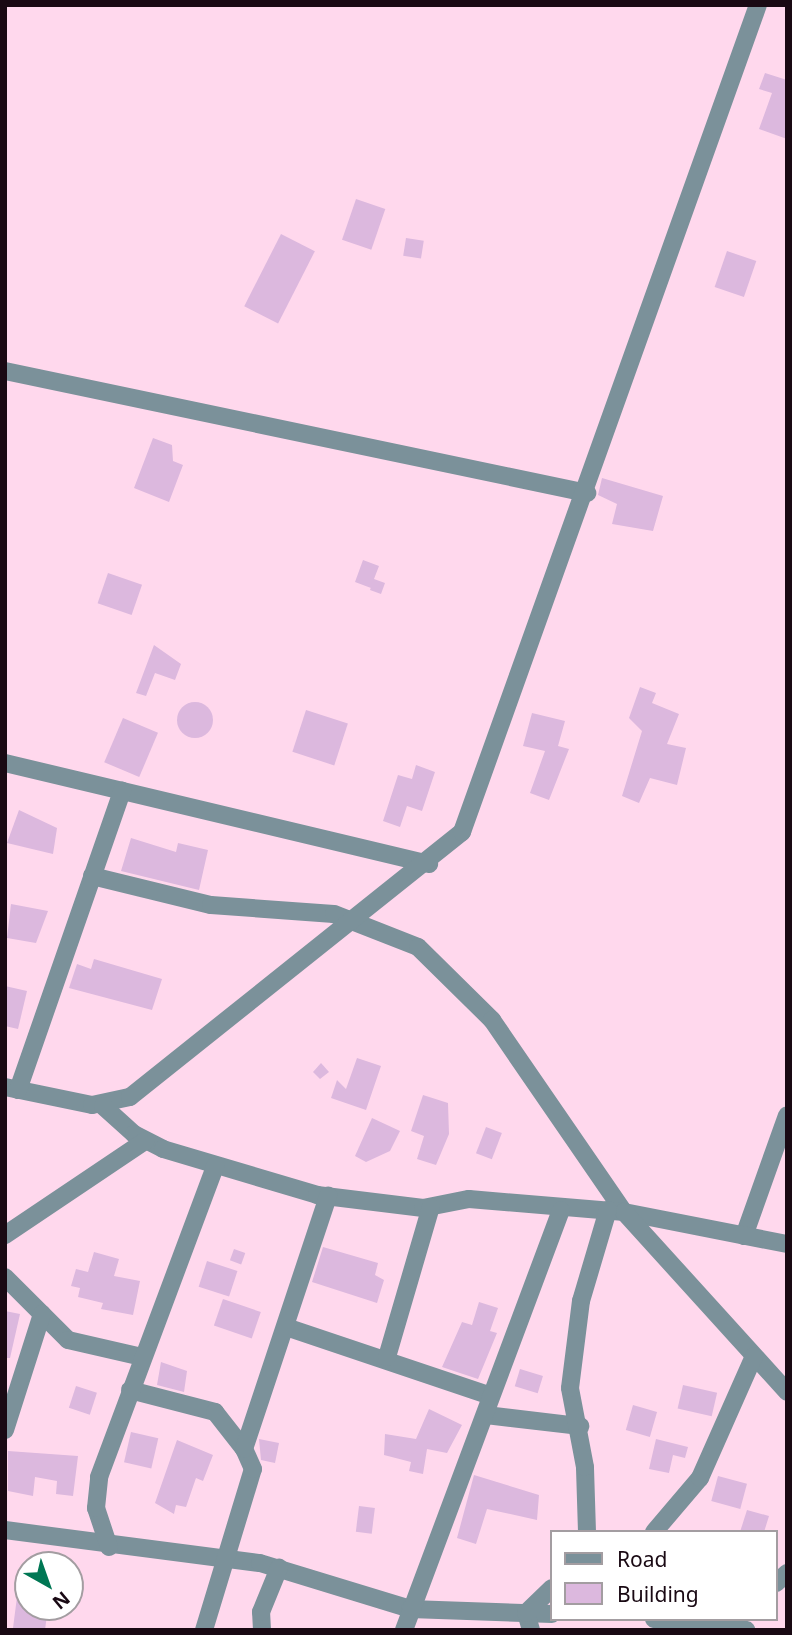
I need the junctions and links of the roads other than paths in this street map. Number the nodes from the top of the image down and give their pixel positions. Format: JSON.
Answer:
{"nodes":[{"id":1,"x":758,"y":5,"type":"edge"},
{"id":2,"x":5,"y":371,"type":"edge"},
{"id":3,"x":587,"y":493,"type":"junction"},
{"id":4,"x":5,"y":763,"type":"edge"},
{"id":5,"x":122,"y":790,"type":"junction"},
{"id":6,"x":429,"y":864,"type":"junction"},
{"id":7,"x":92,"y":876,"type":"junction"},
{"id":8,"x":357,"y":919,"type":"junction"},
{"id":9,"x":12,"y":1088,"type":"edge"},
{"id":10,"x":103,"y":1105,"type":"junction"},
{"id":11,"x":787,"y":1115,"type":"edge"},
{"id":12,"x":145,"y":1141,"type":"junction"},
{"id":13,"x":215,"y":1166,"type":"junction"},
{"id":14,"x":328,"y":1196,"type":"junction"},
{"id":15,"x":431,"y":1207,"type":"junction"},
{"id":16,"x":561,"y":1210,"type":"junction"},
{"id":17,"x":616,"y":1211,"type":"junction"},
{"id":18,"x":5,"y":1235,"type":"edge"},
{"id":19,"x":744,"y":1236,"type":"junction"},
{"id":20,"x":787,"y":1244,"type":"edge"},
{"id":21,"x":5,"y":1277,"type":"edge"},
{"id":22,"x":42,"y":1314,"type":"junction"},
{"id":23,"x":286,"y":1327,"type":"junction"},
{"id":24,"x":754,"y":1356,"type":"junction"},
{"id":25,"x":142,"y":1357,"type":"junction"},
{"id":26,"x":387,"y":1357,"type":"junction"},
{"id":27,"x":130,"y":1391,"type":"junction"},
{"id":28,"x":787,"y":1392,"type":"edge"},
{"id":29,"x":491,"y":1396,"type":"junction"},
{"id":30,"x":486,"y":1415,"type":"junction"},
{"id":31,"x":580,"y":1426,"type":"junction"},
{"id":32,"x":5,"y":1430,"type":"edge"},
{"id":33,"x":244,"y":1449,"type":"junction"},
{"id":34,"x":5,"y":1530,"type":"edge"},
{"id":35,"x":587,"y":1530,"type":"edge"},
{"id":36,"x":656,"y":1530,"type":"edge"},
{"id":37,"x":109,"y":1547,"type":"junction"},
{"id":38,"x":226,"y":1557,"type":"junction"},
{"id":39,"x":279,"y":1568,"type":"junction"},
{"id":40,"x":550,"y":1591,"type":"edge"},
{"id":41,"x":411,"y":1609,"type":"junction"},
{"id":42,"x":550,"y":1615,"type":"edge"},
{"id":43,"x":528,"y":1621,"type":"edge"},
{"id":44,"x":689,"y":1621,"type":"edge"},
{"id":45,"x":204,"y":1630,"type":"edge"},
{"id":46,"x":262,"y":1630,"type":"edge"},
{"id":47,"x":404,"y":1630,"type":"edge"},
{"id":48,"x":746,"y":1630,"type":"edge"}],
"edges":[{"from":1,"to":3,"type":"street"},
{"from":2,"to":3,"type":"street"},
{"from":3,"to":6,"type":"street"},
{"from":4,"to":5,"type":"street"},
{"from":5,"to":6,"type":"street"},
{"from":5,"to":7,"type":"street"},
{"from":6,"to":8,"type":"street"},
{"from":7,"to":8,"type":"street"},
{"from":7,"to":9,"type":"street"},
{"from":8,"to":10,"type":"street"},
{"from":8,"to":17,"type":"street"},
{"from":9,"to":10,"type":"street"},
{"from":10,"to":12,"type":"street"},
{"from":11,"to":19,"type":"street"},
{"from":12,"to":13,"type":"street"},
{"from":12,"to":18,"type":"street"},
{"from":13,"to":14,"type":"street"},
{"from":13,"to":25,"type":"street"},
{"from":14,"to":15,"type":"street"},
{"from":14,"to":23,"type":"street"},
{"from":15,"to":16,"type":"street"},
{"from":15,"to":26,"type":"street"},
{"from":16,"to":17,"type":"street"},
{"from":16,"to":29,"type":"street"},
{"from":17,"to":19,"type":"street"},
{"from":17,"to":24,"type":"street"},
{"from":17,"to":31,"type":"street"},
{"from":19,"to":20,"type":"street"},
{"from":21,"to":22,"type":"street"},
{"from":22,"to":25,"type":"street"},
{"from":22,"to":32,"type":"street"},
{"from":23,"to":26,"type":"street"},
{"from":23,"to":33,"type":"street"},
{"from":24,"to":28,"type":"street"},
{"from":24,"to":36,"type":"street"},
{"from":25,"to":27,"type":"street"},
{"from":26,"to":29,"type":"street"},
{"from":27,"to":33,"type":"street"},
{"from":27,"to":37,"type":"street"},
{"from":29,"to":30,"type":"street"},
{"from":30,"to":31,"type":"street"},
{"from":30,"to":41,"type":"street"},
{"from":31,"to":35,"type":"street"},
{"from":33,"to":38,"type":"street"},
{"from":34,"to":37,"type":"street"},
{"from":37,"to":38,"type":"street"},
{"from":38,"to":39,"type":"street"},
{"from":38,"to":45,"type":"street"},
{"from":39,"to":41,"type":"street"},
{"from":39,"to":46,"type":"street"},
{"from":40,"to":43,"type":"street"},
{"from":41,"to":43,"type":"street"},
{"from":41,"to":47,"type":"street"},
{"from":42,"to":43,"type":"street"},
{"from":44,"to":48,"type":"street"}]}
